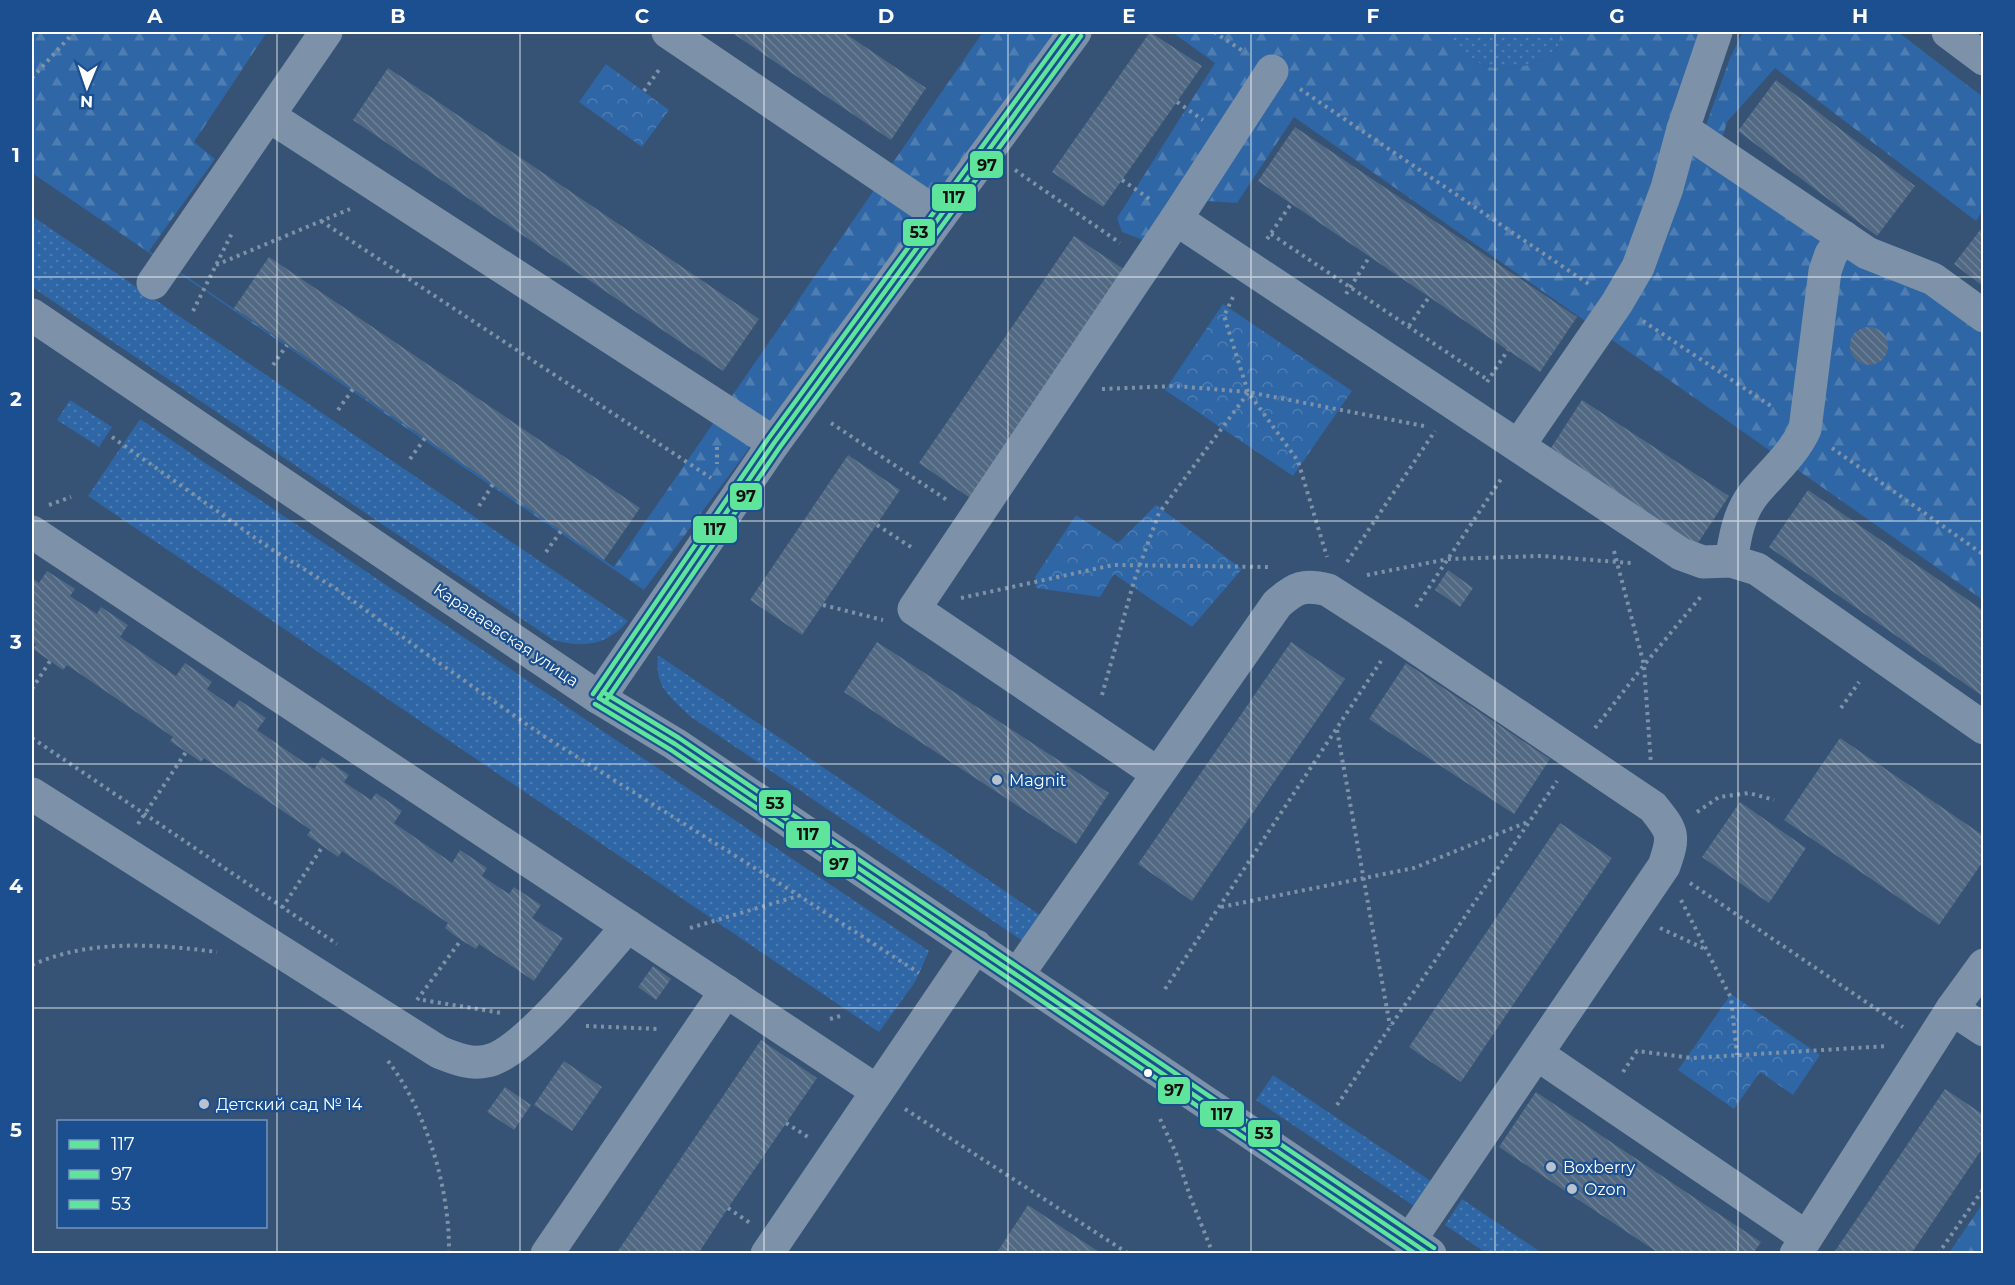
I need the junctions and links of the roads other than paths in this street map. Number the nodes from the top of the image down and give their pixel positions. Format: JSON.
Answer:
{"nodes":[{"id":1,"x":326,"y":32,"type":"edge"},
{"id":2,"x":668,"y":32,"type":"edge"},
{"id":3,"x":1716,"y":32,"type":"edge"},
{"id":4,"x":1948,"y":32,"type":"edge"},
{"id":5,"x":1065,"y":35,"type":"edge"},
{"id":6,"x":1983,"y":59,"type":"edge"},
{"id":7,"x":1272,"y":71,"type":"dead end"},
{"id":8,"x":269,"y":116,"type":"junction"},
{"id":9,"x":1683,"y":129,"type":"junction"},
{"id":10,"x":940,"y":216,"type":"junction"},
{"id":11,"x":1176,"y":219,"type":"junction"},
{"id":12,"x":1844,"y":237,"type":"junction"},
{"id":13,"x":153,"y":283,"type":"dead end"},
{"id":14,"x":32,"y":315,"type":"edge"},
{"id":15,"x":1983,"y":316,"type":"edge"},
{"id":16,"x":774,"y":443,"type":"junction"},
{"id":17,"x":1519,"y":445,"type":"junction"},
{"id":18,"x":32,"y":532,"type":"edge"},
{"id":19,"x":1731,"y":561,"type":"junction"},
{"id":20,"x":599,"y":698,"type":"junction"},
{"id":21,"x":1983,"y":728,"type":"edge"},
{"id":22,"x":1157,"y":773,"type":"junction"},
{"id":23,"x":32,"y":794,"type":"edge"},
{"id":24,"x":638,"y":933,"type":"junction"},
{"id":25,"x":976,"y":946,"type":"junction"},
{"id":26,"x":1983,"y":965,"type":"edge"},
{"id":27,"x":1018,"y":974,"type":"junction"},
{"id":28,"x":726,"y":991,"type":"junction"},
{"id":29,"x":1952,"y":1009,"type":"junction"},
{"id":30,"x":1983,"y":1030,"type":"edge"},
{"id":31,"x":1537,"y":1054,"type":"junction"},
{"id":32,"x":877,"y":1091,"type":"junction"},
{"id":33,"x":1801,"y":1245,"type":"edge"},
{"id":34,"x":1420,"y":1247,"type":"edge"},
{"id":35,"x":547,"y":1254,"type":"edge"},
{"id":36,"x":767,"y":1254,"type":"edge"}],
"edges":[{"from":1,"to":8,"type":"street"},
{"from":2,"to":10,"type":"street"},
{"from":3,"to":9,"type":"street"},
{"from":4,"to":6,"type":"street"},
{"from":5,"to":10,"type":"street"},
{"from":7,"to":11,"type":"street"},
{"from":8,"to":13,"type":"street"},
{"from":8,"to":16,"type":"street"},
{"from":9,"to":12,"type":"street"},
{"from":9,"to":17,"type":"street"},
{"from":10,"to":16,"type":"street"},
{"from":11,"to":17,"type":"street"},
{"from":11,"to":22,"type":"street"},
{"from":12,"to":15,"type":"street"},
{"from":12,"to":19,"type":"street"},
{"from":14,"to":20,"type":"street","name":"Караваевская улица"},
{"from":16,"to":20,"type":"street"},
{"from":17,"to":19,"type":"street"},
{"from":18,"to":24,"type":"street"},
{"from":19,"to":21,"type":"street"},
{"from":20,"to":25,"type":"street","name":"Караваевская улица"},
{"from":22,"to":27,"type":"street"},
{"from":22,"to":31,"type":"street"},
{"from":23,"to":24,"type":"street"},
{"from":24,"to":28,"type":"street"},
{"from":25,"to":27,"type":"street","name":"Караваевская улица"},
{"from":25,"to":32,"type":"street"},
{"from":26,"to":29,"type":"street"},
{"from":27,"to":34,"type":"street","name":"Караваевская улица"},
{"from":28,"to":32,"type":"street"},
{"from":28,"to":35,"type":"street"},
{"from":29,"to":30,"type":"street"},
{"from":29,"to":33,"type":"street"},
{"from":31,"to":33,"type":"street"},
{"from":31,"to":34,"type":"street"},
{"from":32,"to":36,"type":"street"}]}
